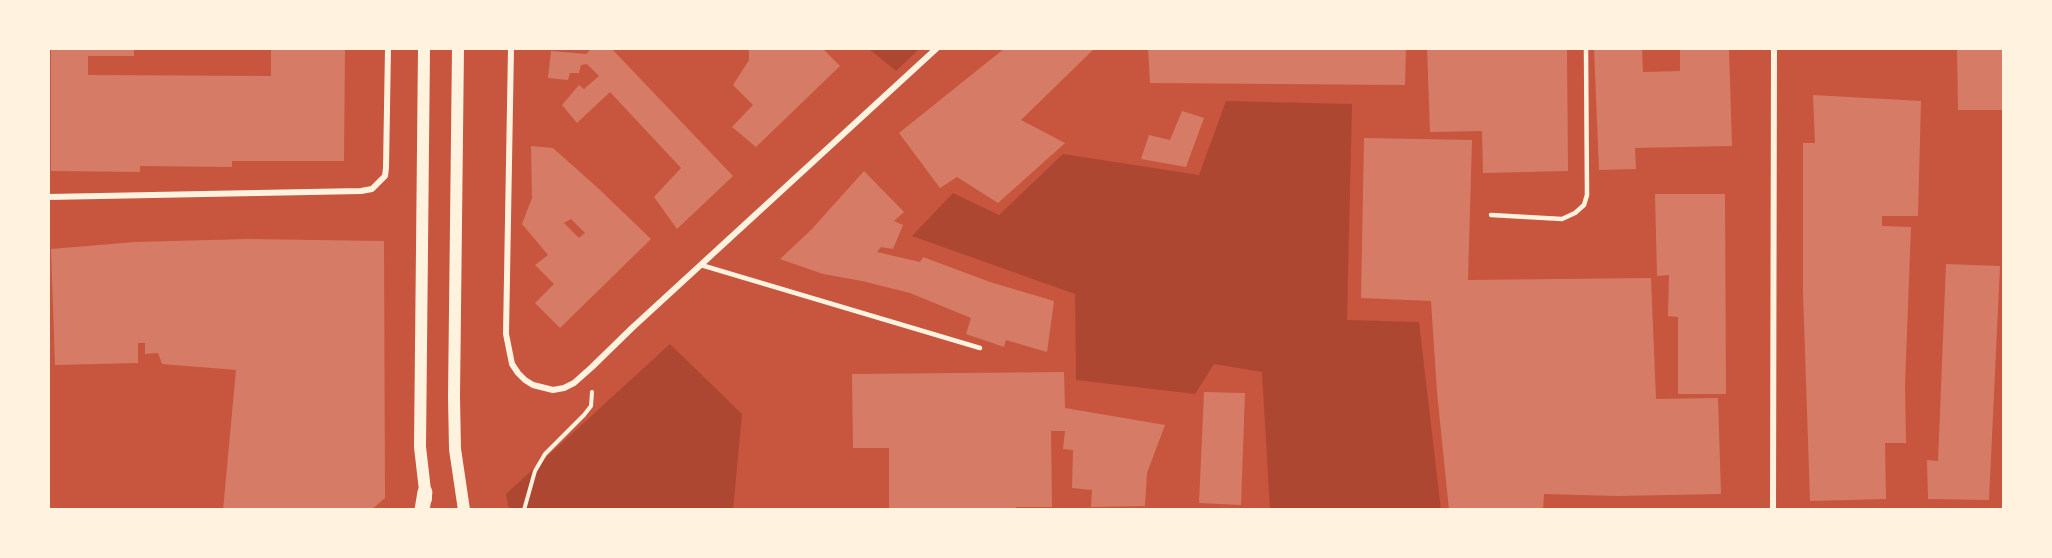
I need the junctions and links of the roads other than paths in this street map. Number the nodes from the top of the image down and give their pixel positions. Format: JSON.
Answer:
{"nodes":[{"id":1,"x":388,"y":48,"type":"edge"},
{"id":2,"x":424,"y":48,"type":"edge"},
{"id":3,"x":458,"y":48,"type":"edge"},
{"id":4,"x":511,"y":48,"type":"edge"},
{"id":5,"x":937,"y":48,"type":"edge"},
{"id":6,"x":1586,"y":48,"type":"edge"},
{"id":7,"x":1774,"y":48,"type":"edge"},
{"id":8,"x":48,"y":197,"type":"edge"},
{"id":9,"x":1491,"y":215,"type":"dead end"},
{"id":10,"x":701,"y":265,"type":"junction"},
{"id":11,"x":980,"y":348,"type":"dead end"},
{"id":12,"x":425,"y":492,"type":"junction"},
{"id":13,"x":422,"y":510,"type":"edge"},
{"id":14,"x":428,"y":510,"type":"edge"},
{"id":15,"x":464,"y":510,"type":"edge"},
{"id":16,"x":1773,"y":510,"type":"edge"}],
"edges":[{"from":1,"to":8,"type":"street"},
{"from":2,"to":12,"type":"main road"},
{"from":3,"to":15,"type":"main road"},
{"from":4,"to":10,"type":"street"},
{"from":5,"to":10,"type":"street"},
{"from":6,"to":9,"type":"lane"},
{"from":7,"to":16,"type":"street"},
{"from":10,"to":11,"type":"lane"},
{"from":12,"to":13,"type":"main road"},
{"from":12,"to":14,"type":"main road"}]}
